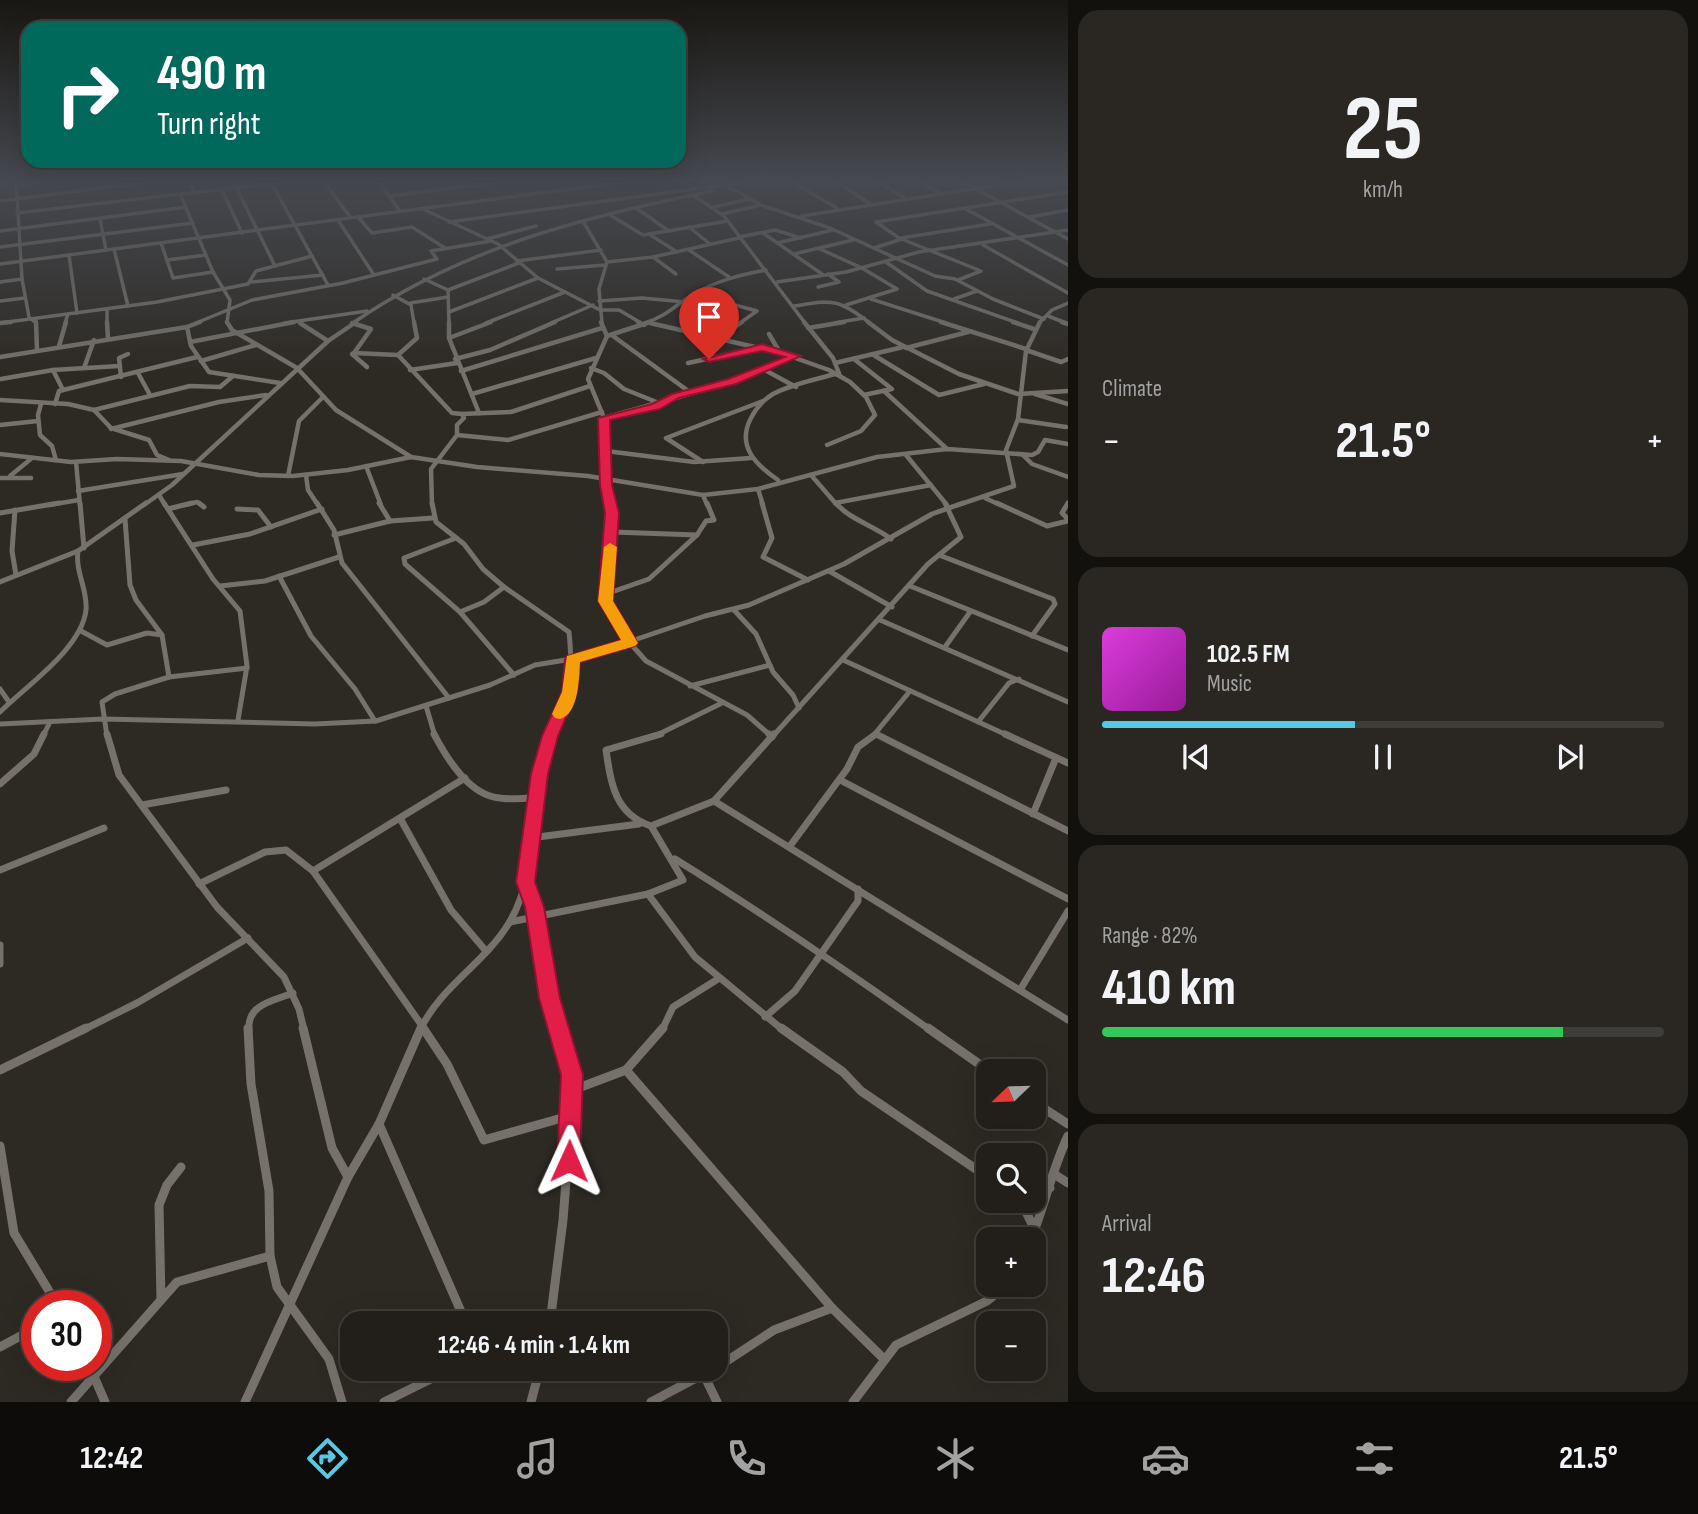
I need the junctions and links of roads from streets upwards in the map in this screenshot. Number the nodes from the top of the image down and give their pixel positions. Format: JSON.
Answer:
{"nodes":[{"id":1,"x":20,"y":244,"type":"edge"},
{"id":2,"x":105,"y":244,"type":"edge"},
{"id":3,"x":150,"y":244,"type":"edge"},
{"id":4,"x":162,"y":244,"type":"edge"},
{"id":5,"x":202,"y":244,"type":"edge"},
{"id":6,"x":265,"y":244,"type":"edge"},
{"id":7,"x":306,"y":244,"type":"edge"},
{"id":8,"x":354,"y":244,"type":"edge"},
{"id":9,"x":439,"y":244,"type":"edge"},
{"id":10,"x":465,"y":244,"type":"edge"},
{"id":11,"x":499,"y":244,"type":"edge"},
{"id":12,"x":508,"y":244,"type":"edge"},
{"id":13,"x":597,"y":244,"type":"edge"},
{"id":14,"x":665,"y":244,"type":"edge"},
{"id":15,"x":709,"y":244,"type":"edge"},
{"id":16,"x":744,"y":244,"type":"edge"},
{"id":17,"x":779,"y":244,"type":"edge"},
{"id":18,"x":837,"y":244,"type":"edge"},
{"id":19,"x":865,"y":244,"type":"edge"},
{"id":20,"x":884,"y":244,"type":"edge"},
{"id":21,"x":915,"y":244,"type":"edge"},
{"id":22,"x":986,"y":244,"type":"edge"},
{"id":23,"x":1031,"y":244,"type":"edge"},
{"id":24,"x":983,"y":245,"type":"junction"},
{"id":25,"x":502,"y":246,"type":"junction"},
{"id":26,"x":445,"y":248,"type":"junction"},
{"id":27,"x":874,"y":248,"type":"junction"},
{"id":28,"x":114,"y":249,"type":"junction"},
{"id":29,"x":820,"y":249,"type":"junction"},
{"id":30,"x":106,"y":250,"type":"junction"},
{"id":31,"x":601,"y":250,"type":"junction"},
{"id":32,"x":689,"y":250,"type":"junction"},
{"id":33,"x":930,"y":251,"type":"junction"},
{"id":34,"x":677,"y":252,"type":"junction"},
{"id":35,"x":794,"y":254,"type":"junction"},
{"id":36,"x":69,"y":255,"type":"junction"},
{"id":37,"x":206,"y":255,"type":"junction"},
{"id":38,"x":312,"y":256,"type":"junction"},
{"id":39,"x":653,"y":257,"type":"junction"},
{"id":40,"x":899,"y":258,"type":"junction"},
{"id":41,"x":167,"y":260,"type":"junction"},
{"id":42,"x":21,"y":261,"type":"junction"},
{"id":43,"x":518,"y":262,"type":"junction"},
{"id":44,"x":886,"y":262,"type":"junction"},
{"id":45,"x":0,"y":264,"type":"edge"},
{"id":46,"x":606,"y":264,"type":"junction"},
{"id":47,"x":1068,"y":265,"type":"edge"},
{"id":48,"x":275,"y":266,"type":"junction"},
{"id":49,"x":862,"y":268,"type":"junction"},
{"id":50,"x":557,"y":269,"type":"dead end"},
{"id":51,"x":766,"y":270,"type":"junction"},
{"id":52,"x":213,"y":272,"type":"junction"},
{"id":53,"x":676,"y":274,"type":"dead end"},
{"id":54,"x":824,"y":274,"type":"junction"},
{"id":55,"x":323,"y":275,"type":"junction"},
{"id":56,"x":374,"y":275,"type":"junction"},
{"id":57,"x":729,"y":277,"type":"junction"},
{"id":58,"x":538,"y":278,"type":"junction"},
{"id":59,"x":22,"y":279,"type":"junction"},
{"id":60,"x":424,"y":279,"type":"junction"},
{"id":61,"x":957,"y":280,"type":"junction"},
{"id":62,"x":254,"y":281,"type":"junction"},
{"id":63,"x":0,"y":282,"type":"edge"},
{"id":64,"x":777,"y":282,"type":"junction"},
{"id":65,"x":328,"y":285,"type":"junction"},
{"id":66,"x":818,"y":287,"type":"dead end"},
{"id":67,"x":221,"y":288,"type":"junction"},
{"id":68,"x":448,"y":290,"type":"junction"},
{"id":69,"x":977,"y":291,"type":"junction"},
{"id":70,"x":565,"y":292,"type":"junction"},
{"id":71,"x":1068,"y":293,"type":"edge"},
{"id":72,"x":695,"y":294,"type":"junction"},
{"id":73,"x":393,"y":295,"type":"junction"},
{"id":74,"x":448,"y":297,"type":"junction"},
{"id":75,"x":25,"y":298,"type":"junction"},
{"id":76,"x":871,"y":299,"type":"junction"},
{"id":77,"x":952,"y":299,"type":"junction"},
{"id":78,"x":0,"y":301,"type":"edge"},
{"id":79,"x":599,"y":302,"type":"junction"},
{"id":80,"x":685,"y":302,"type":"junction"},
{"id":81,"x":410,"y":303,"type":"junction"},
{"id":82,"x":1068,"y":303,"type":"edge"},
{"id":83,"x":846,"y":305,"type":"junction"},
{"id":84,"x":128,"y":306,"type":"junction"},
{"id":85,"x":591,"y":306,"type":"junction"},
{"id":86,"x":794,"y":306,"type":"junction"},
{"id":87,"x":229,"y":308,"type":"junction"},
{"id":88,"x":107,"y":309,"type":"junction"},
{"id":89,"x":600,"y":310,"type":"junction"},
{"id":90,"x":369,"y":311,"type":"junction"},
{"id":91,"x":449,"y":312,"type":"junction"},
{"id":92,"x":77,"y":313,"type":"junction"},
{"id":93,"x":68,"y":314,"type":"junction"},
{"id":94,"x":1046,"y":317,"type":"junction"},
{"id":95,"x":864,"y":318,"type":"junction"},
{"id":96,"x":34,"y":319,"type":"junction"},
{"id":97,"x":0,"y":323,"type":"edge"},
{"id":98,"x":300,"y":323,"type":"junction"},
{"id":99,"x":352,"y":323,"type":"junction"},
{"id":100,"x":647,"y":324,"type":"junction"},
{"id":101,"x":1068,"y":324,"type":"edge"},
{"id":102,"x":187,"y":327,"type":"junction"},
{"id":103,"x":602,"y":328,"type":"junction"},
{"id":104,"x":808,"y":328,"type":"junction"},
{"id":105,"x":1034,"y":328,"type":"junction"},
{"id":106,"x":970,"y":331,"type":"junction"},
{"id":107,"x":236,"y":333,"type":"junction"},
{"id":108,"x":769,"y":334,"type":"dead end"},
{"id":109,"x":610,"y":336,"type":"junction"},
{"id":110,"x":108,"y":338,"type":"junction"},
{"id":111,"x":449,"y":338,"type":"junction"},
{"id":112,"x":718,"y":339,"type":"junction"},
{"id":113,"x":94,"y":340,"type":"junction"},
{"id":114,"x":328,"y":341,"type":"junction"},
{"id":115,"x":190,"y":342,"type":"junction"},
{"id":116,"x":256,"y":345,"type":"junction"},
{"id":117,"x":59,"y":346,"type":"junction"},
{"id":118,"x":762,"y":347,"type":"junction"},
{"id":119,"x":904,"y":348,"type":"junction"},
{"id":120,"x":37,"y":350,"type":"junction"},
{"id":121,"x":1026,"y":350,"type":"junction"},
{"id":122,"x":779,"y":351,"type":"junction"},
{"id":123,"x":354,"y":353,"type":"junction"},
{"id":124,"x":128,"y":354,"type":"dead end"},
{"id":125,"x":872,"y":354,"type":"junction"},
{"id":126,"x":398,"y":355,"type":"junction"},
{"id":127,"x":795,"y":356,"type":"junction"},
{"id":128,"x":0,"y":358,"type":"edge"},
{"id":129,"x":596,"y":358,"type":"junction"},
{"id":130,"x":199,"y":359,"type":"junction"},
{"id":131,"x":854,"y":359,"type":"junction"},
{"id":132,"x":1068,"y":359,"type":"edge"},
{"id":133,"x":456,"y":361,"type":"junction"},
{"id":134,"x":688,"y":363,"type":"dead end"},
{"id":135,"x":835,"y":363,"type":"junction"},
{"id":136,"x":119,"y":366,"type":"junction"},
{"id":137,"x":367,"y":367,"type":"dead end"},
{"id":138,"x":84,"y":368,"type":"junction"},
{"id":139,"x":297,"y":368,"type":"junction"},
{"id":140,"x":591,"y":368,"type":"junction"},
{"id":141,"x":763,"y":369,"type":"junction"},
{"id":142,"x":53,"y":370,"type":"junction"},
{"id":143,"x":410,"y":370,"type":"junction"},
{"id":144,"x":461,"y":371,"type":"junction"},
{"id":145,"x":138,"y":373,"type":"junction"},
{"id":146,"x":837,"y":375,"type":"junction"},
{"id":147,"x":233,"y":376,"type":"junction"},
{"id":148,"x":121,"y":377,"type":"junction"},
{"id":149,"x":1,"y":379,"type":"edge"},
{"id":150,"x":280,"y":383,"type":"junction"},
{"id":151,"x":986,"y":383,"type":"junction"},
{"id":152,"x":590,"y":386,"type":"junction"},
{"id":153,"x":796,"y":387,"type":"junction"},
{"id":154,"x":63,"y":390,"type":"junction"},
{"id":155,"x":884,"y":391,"type":"junction"},
{"id":156,"x":1068,"y":391,"type":"edge"},
{"id":157,"x":691,"y":393,"type":"junction"},
{"id":158,"x":472,"y":394,"type":"junction"},
{"id":159,"x":1018,"y":394,"type":"junction"},
{"id":160,"x":1033,"y":394,"type":"junction"},
{"id":161,"x":150,"y":395,"type":"junction"},
{"id":162,"x":267,"y":395,"type":"junction"},
{"id":163,"x":864,"y":395,"type":"junction"},
{"id":164,"x":323,"y":397,"type":"junction"},
{"id":165,"x":0,"y":400,"type":"edge"},
{"id":166,"x":763,"y":401,"type":"junction"},
{"id":167,"x":659,"y":403,"type":"junction"},
{"id":168,"x":41,"y":404,"type":"junction"},
{"id":169,"x":55,"y":404,"type":"junction"},
{"id":170,"x":1068,"y":404,"type":"edge"},
{"id":171,"x":745,"y":408,"type":"junction"},
{"id":172,"x":94,"y":410,"type":"junction"},
{"id":173,"x":755,"y":411,"type":"junction"},
{"id":174,"x":479,"y":413,"type":"junction"},
{"id":175,"x":462,"y":414,"type":"junction"},
{"id":176,"x":603,"y":415,"type":"junction"},
{"id":177,"x":1018,"y":420,"type":"junction"},
{"id":178,"x":38,"y":421,"type":"junction"},
{"id":179,"x":0,"y":425,"type":"edge"},
{"id":180,"x":1066,"y":427,"type":"edge"},
{"id":181,"x":111,"y":429,"type":"junction"},
{"id":182,"x":457,"y":435,"type":"junction"},
{"id":183,"x":1068,"y":444,"type":"edge"},
{"id":184,"x":827,"y":446,"type":"dead end"},
{"id":185,"x":947,"y":449,"type":"junction"},
{"id":186,"x":606,"y":451,"type":"junction"},
{"id":187,"x":1005,"y":452,"type":"junction"},
{"id":188,"x":0,"y":454,"type":"edge"},
{"id":189,"x":157,"y":455,"type":"junction"},
{"id":190,"x":906,"y":455,"type":"junction"},
{"id":191,"x":1023,"y":455,"type":"junction"},
{"id":192,"x":33,"y":457,"type":"junction"},
{"id":193,"x":204,"y":457,"type":"junction"},
{"id":194,"x":411,"y":457,"type":"junction"},
{"id":195,"x":751,"y":458,"type":"junction"},
{"id":196,"x":424,"y":459,"type":"junction"},
{"id":197,"x":56,"y":460,"type":"junction"},
{"id":198,"x":150,"y":460,"type":"junction"},
{"id":199,"x":170,"y":461,"type":"junction"},
{"id":200,"x":181,"y":461,"type":"junction"},
{"id":201,"x":436,"y":461,"type":"junction"},
{"id":202,"x":76,"y":462,"type":"junction"},
{"id":203,"x":703,"y":462,"type":"junction"},
{"id":204,"x":197,"y":463,"type":"junction"},
{"id":205,"x":366,"y":466,"type":"junction"},
{"id":206,"x":431,"y":469,"type":"junction"},
{"id":207,"x":186,"y":473,"type":"junction"},
{"id":208,"x":306,"y":475,"type":"junction"},
{"id":209,"x":811,"y":475,"type":"junction"},
{"id":210,"x":10,"y":476,"type":"junction"},
{"id":211,"x":288,"y":476,"type":"junction"},
{"id":212,"x":1068,"y":477,"type":"edge"},
{"id":213,"x":0,"y":478,"type":"edge"},
{"id":214,"x":31,"y":478,"type":"dead end"},
{"id":215,"x":606,"y":478,"type":"junction"},
{"id":216,"x":776,"y":482,"type":"junction"},
{"id":217,"x":931,"y":485,"type":"junction"},
{"id":218,"x":758,"y":489,"type":"junction"},
{"id":219,"x":78,"y":491,"type":"junction"},
{"id":220,"x":159,"y":495,"type":"junction"},
{"id":221,"x":704,"y":495,"type":"junction"},
{"id":222,"x":985,"y":498,"type":"junction"},
{"id":223,"x":79,"y":499,"type":"junction"},
{"id":224,"x":835,"y":503,"type":"junction"},
{"id":225,"x":1068,"y":503,"type":"edge"},
{"id":226,"x":204,"y":507,"type":"dead end"},
{"id":227,"x":947,"y":508,"type":"junction"},
{"id":228,"x":168,"y":509,"type":"junction"},
{"id":229,"x":237,"y":509,"type":"dead end"},
{"id":230,"x":322,"y":509,"type":"junction"},
{"id":231,"x":15,"y":510,"type":"junction"},
{"id":232,"x":0,"y":513,"type":"edge"},
{"id":233,"x":433,"y":518,"type":"junction"},
{"id":234,"x":125,"y":519,"type":"junction"},
{"id":235,"x":1068,"y":520,"type":"edge"},
{"id":236,"x":390,"y":521,"type":"junction"},
{"id":237,"x":271,"y":527,"type":"junction"},
{"id":238,"x":612,"y":532,"type":"junction"},
{"id":239,"x":697,"y":535,"type":"junction"},
{"id":240,"x":334,"y":536,"type":"junction"},
{"id":241,"x":456,"y":538,"type":"junction"},
{"id":242,"x":891,"y":539,"type":"junction"},
{"id":243,"x":194,"y":547,"type":"junction"},
{"id":244,"x":81,"y":549,"type":"junction"},
{"id":245,"x":939,"y":555,"type":"junction"},
{"id":246,"x":339,"y":557,"type":"junction"},
{"id":247,"x":829,"y":571,"type":"junction"},
{"id":248,"x":16,"y":575,"type":"junction"},
{"id":249,"x":279,"y":576,"type":"junction"},
{"id":250,"x":808,"y":580,"type":"junction"},
{"id":251,"x":0,"y":582,"type":"edge"},
{"id":252,"x":220,"y":586,"type":"junction"},
{"id":253,"x":910,"y":586,"type":"junction"},
{"id":254,"x":232,"y":587,"type":"junction"},
{"id":255,"x":504,"y":587,"type":"junction"},
{"id":256,"x":606,"y":594,"type":"junction"},
{"id":257,"x":227,"y":595,"type":"junction"},
{"id":258,"x":892,"y":607,"type":"junction"},
{"id":259,"x":734,"y":610,"type":"junction"},
{"id":260,"x":460,"y":612,"type":"junction"},
{"id":261,"x":970,"y":612,"type":"junction"},
{"id":262,"x":880,"y":620,"type":"junction"},
{"id":263,"x":156,"y":626,"type":"junction"},
{"id":264,"x":80,"y":631,"type":"junction"},
{"id":265,"x":147,"y":633,"type":"junction"},
{"id":266,"x":163,"y":635,"type":"junction"},
{"id":267,"x":1031,"y":636,"type":"junction"},
{"id":268,"x":630,"y":643,"type":"junction"},
{"id":269,"x":945,"y":647,"type":"junction"},
{"id":270,"x":1068,"y":650,"type":"edge"},
{"id":271,"x":572,"y":659,"type":"junction"},
{"id":272,"x":843,"y":660,"type":"junction"},
{"id":273,"x":770,"y":665,"type":"junction"},
{"id":274,"x":247,"y":668,"type":"junction"},
{"id":275,"x":514,"y":674,"type":"junction"},
{"id":276,"x":1006,"y":674,"type":"junction"},
{"id":277,"x":169,"y":677,"type":"junction"},
{"id":278,"x":1019,"y":680,"type":"junction"},
{"id":279,"x":1009,"y":683,"type":"junction"},
{"id":280,"x":690,"y":686,"type":"junction"},
{"id":281,"x":0,"y":689,"type":"edge"},
{"id":282,"x":910,"y":691,"type":"junction"},
{"id":283,"x":793,"y":695,"type":"junction"},
{"id":284,"x":811,"y":696,"type":"junction"},
{"id":285,"x":449,"y":698,"type":"junction"},
{"id":286,"x":9,"y":702,"type":"junction"},
{"id":287,"x":1068,"y":702,"type":"edge"},
{"id":288,"x":722,"y":703,"type":"junction"},
{"id":289,"x":426,"y":706,"type":"junction"},
{"id":290,"x":799,"y":708,"type":"junction"},
{"id":291,"x":0,"y":711,"type":"edge"},
{"id":292,"x":414,"y":711,"type":"junction"},
{"id":293,"x":426,"y":715,"type":"junction"},
{"id":294,"x":103,"y":719,"type":"junction"},
{"id":295,"x":238,"y":720,"type":"junction"},
{"id":296,"x":375,"y":721,"type":"junction"},
{"id":297,"x":50,"y":722,"type":"junction"},
{"id":298,"x":978,"y":722,"type":"junction"},
{"id":299,"x":3,"y":724,"type":"edge"},
{"id":300,"x":876,"y":734,"type":"junction"},
{"id":301,"x":772,"y":737,"type":"junction"},
{"id":302,"x":1056,"y":761,"type":"junction"},
{"id":303,"x":1067,"y":763,"type":"edge"},
{"id":304,"x":465,"y":778,"type":"junction"},
{"id":305,"x":840,"y":779,"type":"junction"},
{"id":306,"x":0,"y":784,"type":"edge"},
{"id":307,"x":226,"y":790,"type":"dead end"},
{"id":308,"x":535,"y":798,"type":"junction"},
{"id":309,"x":714,"y":801,"type":"junction"},
{"id":310,"x":142,"y":805,"type":"junction"},
{"id":311,"x":1033,"y":814,"type":"junction"},
{"id":312,"x":401,"y":820,"type":"junction"},
{"id":313,"x":641,"y":823,"type":"junction"},
{"id":314,"x":651,"y":826,"type":"junction"},
{"id":315,"x":104,"y":828,"type":"dead end"},
{"id":316,"x":1068,"y":831,"type":"edge"},
{"id":317,"x":530,"y":838,"type":"junction"},
{"id":318,"x":790,"y":846,"type":"junction"},
{"id":319,"x":672,"y":857,"type":"junction"},
{"id":320,"x":0,"y":870,"type":"edge"},
{"id":321,"x":313,"y":871,"type":"junction"},
{"id":322,"x":526,"y":882,"type":"junction"},
{"id":323,"x":199,"y":884,"type":"junction"},
{"id":324,"x":858,"y":889,"type":"junction"},
{"id":325,"x":649,"y":894,"type":"junction"},
{"id":326,"x":872,"y":898,"type":"junction"},
{"id":327,"x":1068,"y":899,"type":"edge"},
{"id":328,"x":858,"y":901,"type":"junction"},
{"id":329,"x":1068,"y":911,"type":"edge"},
{"id":330,"x":536,"y":919,"type":"junction"},
{"id":331,"x":510,"y":922,"type":"junction"},
{"id":332,"x":248,"y":938,"type":"junction"},
{"id":333,"x":0,"y":945,"type":"edge"},
{"id":334,"x":486,"y":951,"type":"junction"},
{"id":335,"x":820,"y":952,"type":"junction"},
{"id":336,"x":0,"y":964,"type":"edge"},
{"id":337,"x":718,"y":979,"type":"junction"},
{"id":338,"x":1020,"y":990,"type":"junction"},
{"id":339,"x":293,"y":993,"type":"junction"},
{"id":340,"x":765,"y":1017,"type":"junction"},
{"id":341,"x":1068,"y":1020,"type":"edge"},
{"id":342,"x":422,"y":1025,"type":"junction"},
{"id":343,"x":976,"y":1062,"type":"edge"},
{"id":344,"x":0,"y":1070,"type":"edge"},
{"id":345,"x":626,"y":1070,"type":"junction"},
{"id":346,"x":573,"y":1090,"type":"junction"},
{"id":347,"x":1046,"y":1109,"type":"edge"},
{"id":348,"x":569,"y":1116,"type":"junction"},
{"id":349,"x":379,"y":1124,"type":"junction"},
{"id":350,"x":1068,"y":1124,"type":"edge"},
{"id":351,"x":1068,"y":1136,"type":"edge"},
{"id":352,"x":0,"y":1146,"type":"edge"},
{"id":353,"x":181,"y":1167,"type":"dead end"},
{"id":354,"x":976,"y":1169,"type":"edge"},
{"id":355,"x":1054,"y":1174,"type":"junction"},
{"id":356,"x":348,"y":1177,"type":"junction"},
{"id":357,"x":1068,"y":1183,"type":"edge"},
{"id":358,"x":1050,"y":1188,"type":"junction"},
{"id":359,"x":1046,"y":1190,"type":"edge"},
{"id":360,"x":1036,"y":1227,"type":"edge"},
{"id":361,"x":270,"y":1256,"type":"junction"},
{"id":362,"x":48,"y":1290,"type":"edge"},
{"id":363,"x":992,"y":1297,"type":"edge"},
{"id":364,"x":161,"y":1299,"type":"junction"},
{"id":365,"x":289,"y":1306,"type":"junction"},
{"id":366,"x":832,"y":1308,"type":"junction"},
{"id":367,"x":462,"y":1311,"type":"edge"},
{"id":368,"x":552,"y":1311,"type":"edge"},
{"id":369,"x":21,"y":1336,"type":"edge"},
{"id":370,"x":0,"y":1347,"type":"edge"},
{"id":371,"x":112,"y":1348,"type":"edge"},
{"id":372,"x":884,"y":1359,"type":"junction"},
{"id":373,"x":728,"y":1360,"type":"edge"},
{"id":374,"x":84,"y":1381,"type":"edge"},
{"id":375,"x":96,"y":1381,"type":"edge"},
{"id":376,"x":427,"y":1381,"type":"edge"},
{"id":377,"x":537,"y":1381,"type":"edge"},
{"id":378,"x":692,"y":1381,"type":"edge"},
{"id":379,"x":707,"y":1381,"type":"edge"},
{"id":380,"x":71,"y":1402,"type":"edge"},
{"id":381,"x":105,"y":1402,"type":"edge"},
{"id":382,"x":245,"y":1402,"type":"edge"},
{"id":383,"x":342,"y":1402,"type":"edge"},
{"id":384,"x":384,"y":1402,"type":"edge"},
{"id":385,"x":531,"y":1402,"type":"edge"},
{"id":386,"x":651,"y":1402,"type":"edge"},
{"id":387,"x":717,"y":1402,"type":"edge"},
{"id":388,"x":853,"y":1402,"type":"edge"}],
"edges":[{"from":1,"to":42,"type":"street"},
{"from":2,"to":30,"type":"street"},
{"from":3,"to":28,"type":"street"},
{"from":4,"to":41,"type":"street"},
{"from":5,"to":37,"type":"street"},
{"from":6,"to":48,"type":"street"},
{"from":7,"to":38,"type":"street"},
{"from":8,"to":56,"type":"street"},
{"from":9,"to":26,"type":"street"},
{"from":10,"to":26,"type":"street"},
{"from":11,"to":25,"type":"street"},
{"from":12,"to":25,"type":"street"},
{"from":13,"to":31,"type":"street"},
{"from":14,"to":34,"type":"street"},
{"from":15,"to":32,"type":"street"},
{"from":16,"to":51,"type":"street"},
{"from":17,"to":35,"type":"street"},
{"from":18,"to":29,"type":"street"},
{"from":19,"to":27,"type":"street"},
{"from":20,"to":27,"type":"street"},
{"from":21,"to":33,"type":"street"},
{"from":22,"to":24,"type":"street"},
{"from":23,"to":47,"type":"street"},
{"from":24,"to":33,"type":"street"},
{"from":24,"to":71,"type":"street"},
{"from":25,"to":43,"type":"street"},
{"from":25,"to":60,"type":"street"},
{"from":26,"to":56,"type":"street"},
{"from":27,"to":40,"type":"street"},
{"from":28,"to":30,"type":"street"},
{"from":28,"to":84,"type":"street"},
{"from":29,"to":35,"type":"street"},
{"from":29,"to":49,"type":"street"},
{"from":30,"to":36,"type":"street"},
{"from":31,"to":43,"type":"street"},
{"from":31,"to":46,"type":"street"},
{"from":32,"to":34,"type":"street"},
{"from":32,"to":57,"type":"street"},
{"from":33,"to":40,"type":"street"},
{"from":33,"to":61,"type":"street"},
{"from":34,"to":39,"type":"street"},
{"from":35,"to":54,"type":"street"},
{"from":36,"to":42,"type":"street"},
{"from":36,"to":92,"type":"street"},
{"from":37,"to":41,"type":"street"},
{"from":37,"to":52,"type":"street"},
{"from":38,"to":48,"type":"street"},
{"from":38,"to":55,"type":"street"},
{"from":39,"to":46,"type":"street"},
{"from":39,"to":53,"type":"street"},
{"from":40,"to":44,"type":"street"},
{"from":40,"to":61,"type":"street"},
{"from":41,"to":52,"type":"street"},
{"from":42,"to":45,"type":"street"},
{"from":42,"to":59,"type":"street"},
{"from":43,"to":58,"type":"street"},
{"from":43,"to":68,"type":"street"},
{"from":44,"to":49,"type":"street"},
{"from":44,"to":77,"type":"street"},
{"from":46,"to":50,"type":"street"},
{"from":46,"to":79,"type":"street"},
{"from":48,"to":62,"type":"street"},
{"from":49,"to":54,"type":"street"},
{"from":49,"to":76,"type":"street"},
{"from":51,"to":57,"type":"street"},
{"from":51,"to":64,"type":"street"},
{"from":52,"to":67,"type":"street"},
{"from":54,"to":64,"type":"street"},
{"from":54,"to":66,"type":"street"},
{"from":55,"to":62,"type":"street"},
{"from":55,"to":65,"type":"street"},
{"from":56,"to":65,"type":"street"},
{"from":57,"to":72,"type":"street"},
{"from":58,"to":70,"type":"street"},
{"from":58,"to":91,"type":"street"},
{"from":59,"to":63,"type":"street"},
{"from":59,"to":75,"type":"street"},
{"from":60,"to":68,"type":"street"},
{"from":60,"to":73,"type":"street"},
{"from":61,"to":69,"type":"street"},
{"from":62,"to":67,"type":"street"},
{"from":64,"to":86,"type":"street"},
{"from":65,"to":87,"type":"street"},
{"from":67,"to":84,"type":"street"},
{"from":67,"to":87,"type":"street"},
{"from":68,"to":74,"type":"street"},
{"from":69,"to":77,"type":"street"},
{"from":69,"to":94,"type":"street"},
{"from":70,"to":85,"type":"street"},
{"from":70,"to":111,"type":"street"},
{"from":72,"to":80,"type":"street"},
{"from":72,"to":112,"type":"street"},
{"from":73,"to":81,"type":"street"},
{"from":73,"to":90,"type":"street"},
{"from":74,"to":81,"type":"street"},
{"from":74,"to":91,"type":"street"},
{"from":75,"to":78,"type":"street"},
{"from":75,"to":96,"type":"street"},
{"from":76,"to":83,"type":"street"},
{"from":76,"to":106,"type":"street"},
{"from":77,"to":105,"type":"street"},
{"from":79,"to":80,"type":"street"},
{"from":79,"to":85,"type":"street"},
{"from":79,"to":89,"type":"street"},
{"from":80,"to":100,"type":"street"},
{"from":81,"to":126,"type":"street"},
{"from":82,"to":94,"type":"street"},
{"from":83,"to":86,"type":"street"},
{"from":83,"to":95,"type":"street"},
{"from":84,"to":88,"type":"street"},
{"from":85,"to":89,"type":"street"},
{"from":85,"to":133,"type":"street"},
{"from":86,"to":104,"type":"street"},
{"from":87,"to":102,"type":"street"},
{"from":87,"to":107,"type":"street"},
{"from":88,"to":92,"type":"street"},
{"from":88,"to":110,"type":"street"},
{"from":89,"to":100,"type":"street"},
{"from":89,"to":103,"type":"street"},
{"from":90,"to":98,"type":"street"},
{"from":90,"to":99,"type":"street"},
{"from":91,"to":111,"type":"street"},
{"from":92,"to":93,"type":"street"},
{"from":93,"to":96,"type":"street"},
{"from":93,"to":117,"type":"street"},
{"from":94,"to":101,"type":"street"},
{"from":94,"to":105,"type":"street"},
{"from":95,"to":104,"type":"street"},
{"from":95,"to":119,"type":"street"},
{"from":96,"to":97,"type":"street"},
{"from":96,"to":120,"type":"street"},
{"from":98,"to":107,"type":"street"},
{"from":98,"to":114,"type":"street"},
{"from":99,"to":114,"type":"street"},
{"from":99,"to":123,"type":"street"},
{"from":100,"to":109,"type":"street"},
{"from":100,"to":112,"type":"street"},
{"from":102,"to":110,"type":"street"},
{"from":102,"to":115,"type":"street"},
{"from":103,"to":109,"type":"street"},
{"from":103,"to":144,"type":"street"},
{"from":104,"to":135,"type":"street"},
{"from":105,"to":121,"type":"street"},
{"from":106,"to":119,"type":"street"},
{"from":106,"to":121,"type":"street"},
{"from":107,"to":115,"type":"street"},
{"from":107,"to":116,"type":"street"},
{"from":108,"to":122,"type":"street"},
{"from":109,"to":129,"type":"street"},
{"from":109,"to":157,"type":"street"},
{"from":110,"to":113,"type":"street"},
{"from":111,"to":133,"type":"street"},
{"from":112,"to":118,"type":"street"},
{"from":113,"to":117,"type":"street"},
{"from":113,"to":138,"type":"street"},
{"from":114,"to":139,"type":"street"},
{"from":115,"to":130,"type":"street"},
{"from":116,"to":130,"type":"street"},
{"from":116,"to":139,"type":"street"},
{"from":117,"to":120,"type":"street"},
{"from":118,"to":122,"type":"street"},
{"from":118,"to":134,"type":"street"},
{"from":119,"to":125,"type":"street"},
{"from":119,"to":151,"type":"street"},
{"from":120,"to":128,"type":"street"},
{"from":121,"to":132,"type":"street"},
{"from":121,"to":159,"type":"street"},
{"from":122,"to":127,"type":"street"},
{"from":123,"to":126,"type":"street"},
{"from":123,"to":137,"type":"street"},
{"from":124,"to":136,"type":"street"},
{"from":125,"to":131,"type":"street"},
{"from":125,"to":151,"type":"street"},
{"from":126,"to":143,"type":"street"},
{"from":127,"to":141,"type":"street"},
{"from":127,"to":146,"type":"street"},
{"from":129,"to":140,"type":"street"},
{"from":129,"to":158,"type":"street"},
{"from":130,"to":145,"type":"street"},
{"from":130,"to":147,"type":"street"},
{"from":131,"to":135,"type":"street"},
{"from":131,"to":155,"type":"street"},
{"from":133,"to":143,"type":"street"},
{"from":133,"to":144,"type":"street"},
{"from":135,"to":146,"type":"street"},
{"from":136,"to":138,"type":"street"},
{"from":136,"to":148,"type":"street"},
{"from":138,"to":142,"type":"street"},
{"from":139,"to":150,"type":"street"},
{"from":139,"to":164,"type":"street"},
{"from":140,"to":152,"type":"street"},
{"from":140,"to":167,"type":"street"},
{"from":141,"to":153,"type":"street"},
{"from":141,"to":157,"type":"street"},
{"from":142,"to":149,"type":"street"},
{"from":142,"to":154,"type":"street"},
{"from":143,"to":175,"type":"street"},
{"from":144,"to":158,"type":"street"},
{"from":145,"to":148,"type":"street"},
{"from":145,"to":161,"type":"street"},
{"from":146,"to":153,"type":"street"},
{"from":146,"to":163,"type":"street"},
{"from":147,"to":150,"type":"street"},
{"from":147,"to":161,"type":"street"},
{"from":148,"to":154,"type":"street"},
{"from":150,"to":162,"type":"street"},
{"from":151,"to":159,"type":"street"},
{"from":152,"to":174,"type":"street"},
{"from":152,"to":176,"type":"street"},
{"from":153,"to":166,"type":"street"},
{"from":154,"to":169,"type":"street"},
{"from":155,"to":163,"type":"street"},
{"from":155,"to":185,"type":"street"},
{"from":156,"to":160,"type":"street"},
{"from":157,"to":167,"type":"street"},
{"from":158,"to":174,"type":"street"},
{"from":159,"to":160,"type":"street"},
{"from":159,"to":177,"type":"street"},
{"from":160,"to":170,"type":"street"},
{"from":161,"to":172,"type":"street"},
{"from":162,"to":181,"type":"street"},
{"from":162,"to":193,"type":"street"},
{"from":163,"to":184,"type":"street"},
{"from":164,"to":194,"type":"street"},
{"from":164,"to":211,"type":"street"},
{"from":165,"to":168,"type":"street"},
{"from":166,"to":171,"type":"street"},
{"from":166,"to":173,"type":"street"},
{"from":167,"to":176,"type":"street"},
{"from":168,"to":169,"type":"street"},
{"from":168,"to":178,"type":"street"},
{"from":169,"to":172,"type":"street"},
{"from":171,"to":173,"type":"street"},
{"from":171,"to":203,"type":"street"},
{"from":172,"to":181,"type":"street"},
{"from":173,"to":195,"type":"street"},
{"from":174,"to":175,"type":"street"},
{"from":175,"to":182,"type":"street"},
{"from":176,"to":182,"type":"street"},
{"from":176,"to":186,"type":"street"},
{"from":177,"to":180,"type":"street"},
{"from":177,"to":187,"type":"street"},
{"from":178,"to":179,"type":"street"},
{"from":178,"to":197,"type":"street"},
{"from":181,"to":189,"type":"street"},
{"from":182,"to":201,"type":"street"},
{"from":183,"to":191,"type":"street"},
{"from":185,"to":187,"type":"street"},
{"from":185,"to":190,"type":"street"},
{"from":186,"to":203,"type":"street"},
{"from":186,"to":215,"type":"street"},
{"from":187,"to":191,"type":"street"},
{"from":187,"to":222,"type":"street"},
{"from":188,"to":192,"type":"street"},
{"from":189,"to":198,"type":"street"},
{"from":189,"to":199,"type":"street"},
{"from":190,"to":209,"type":"street"},
{"from":190,"to":217,"type":"street"},
{"from":191,"to":212,"type":"street"},
{"from":192,"to":197,"type":"street"},
{"from":192,"to":210,"type":"street"},
{"from":193,"to":200,"type":"street"},
{"from":193,"to":204,"type":"street"},
{"from":194,"to":196,"type":"street"},
{"from":194,"to":205,"type":"street"},
{"from":195,"to":203,"type":"street"},
{"from":195,"to":216,"type":"street"},
{"from":196,"to":201,"type":"street"},
{"from":196,"to":206,"type":"street"},
{"from":197,"to":202,"type":"street"},
{"from":198,"to":199,"type":"street"},
{"from":198,"to":202,"type":"street"},
{"from":199,"to":200,"type":"street"},
{"from":200,"to":204,"type":"street"},
{"from":201,"to":206,"type":"street"},
{"from":201,"to":215,"type":"street"},
{"from":202,"to":219,"type":"street"},
{"from":204,"to":207,"type":"street"},
{"from":204,"to":211,"type":"street"},
{"from":205,"to":208,"type":"street"},
{"from":205,"to":236,"type":"street"},
{"from":206,"to":233,"type":"street"},
{"from":207,"to":219,"type":"street"},
{"from":207,"to":220,"type":"street"},
{"from":208,"to":211,"type":"street"},
{"from":208,"to":230,"type":"street"},
{"from":209,"to":216,"type":"street"},
{"from":209,"to":224,"type":"street"},
{"from":210,"to":213,"type":"street"},
{"from":210,"to":214,"type":"street"},
{"from":215,"to":221,"type":"street"},
{"from":215,"to":238,"type":"street"},
{"from":216,"to":218,"type":"street"},
{"from":217,"to":224,"type":"street"},
{"from":217,"to":227,"type":"street"},
{"from":218,"to":221,"type":"street"},
{"from":218,"to":250,"type":"street"},
{"from":219,"to":223,"type":"street"},
{"from":220,"to":228,"type":"street"},
{"from":220,"to":234,"type":"street"},
{"from":221,"to":239,"type":"street"},
{"from":222,"to":227,"type":"street"},
{"from":222,"to":235,"type":"street"},
{"from":223,"to":231,"type":"street"},
{"from":223,"to":244,"type":"street"},
{"from":224,"to":242,"type":"street"},
{"from":225,"to":235,"type":"street"},
{"from":226,"to":228,"type":"street"},
{"from":227,"to":242,"type":"street"},
{"from":227,"to":245,"type":"street"},
{"from":228,"to":243,"type":"street"},
{"from":229,"to":237,"type":"street"},
{"from":230,"to":237,"type":"street"},
{"from":230,"to":240,"type":"street"},
{"from":231,"to":232,"type":"street"},
{"from":231,"to":248,"type":"street"},
{"from":233,"to":236,"type":"street"},
{"from":233,"to":241,"type":"street"},
{"from":234,"to":244,"type":"street"},
{"from":234,"to":263,"type":"street"},
{"from":236,"to":240,"type":"street"},
{"from":237,"to":243,"type":"street"},
{"from":238,"to":239,"type":"street"},
{"from":238,"to":256,"type":"street"},
{"from":239,"to":256,"type":"street"},
{"from":240,"to":246,"type":"street"},
{"from":241,"to":255,"type":"street"},
{"from":241,"to":260,"type":"street"},
{"from":242,"to":247,"type":"street"},
{"from":243,"to":252,"type":"street"},
{"from":244,"to":248,"type":"street"},
{"from":244,"to":264,"type":"street"},
{"from":245,"to":253,"type":"street"},
{"from":245,"to":267,"type":"street"},
{"from":246,"to":249,"type":"street"},
{"from":246,"to":285,"type":"street"},
{"from":247,"to":250,"type":"street"},
{"from":247,"to":258,"type":"street"},
{"from":248,"to":251,"type":"street"},
{"from":249,"to":254,"type":"street"},
{"from":249,"to":296,"type":"street"},
{"from":250,"to":259,"type":"street"},
{"from":252,"to":254,"type":"street"},
{"from":252,"to":257,"type":"street"},
{"from":253,"to":258,"type":"street"},
{"from":253,"to":261,"type":"street"},
{"from":254,"to":257,"type":"street"},
{"from":255,"to":260,"type":"street"},
{"from":255,"to":271,"type":"street"},
{"from":256,"to":268,"type":"street"},
{"from":257,"to":274,"type":"street"},
{"from":258,"to":262,"type":"street"},
{"from":259,"to":268,"type":"street"},
{"from":259,"to":273,"type":"street"},
{"from":260,"to":275,"type":"street"},
{"from":261,"to":267,"type":"street"},
{"from":261,"to":269,"type":"street"},
{"from":262,"to":269,"type":"street"},
{"from":262,"to":272,"type":"street"},
{"from":263,"to":265,"type":"street"},
{"from":263,"to":266,"type":"street"},
{"from":264,"to":265,"type":"street"},
{"from":264,"to":286,"type":"street"},
{"from":265,"to":266,"type":"street"},
{"from":266,"to":277,"type":"street"},
{"from":267,"to":270,"type":"street"},
{"from":268,"to":271,"type":"street"},
{"from":268,"to":280,"type":"street"},
{"from":269,"to":276,"type":"street"},
{"from":271,"to":275,"type":"street"},
{"from":271,"to":308,"type":"street"},
{"from":272,"to":282,"type":"street"},
{"from":272,"to":284,"type":"street"},
{"from":273,"to":280,"type":"street"},
{"from":273,"to":283,"type":"street"},
{"from":274,"to":277,"type":"street"},
{"from":274,"to":295,"type":"street"},
{"from":275,"to":285,"type":"street"},
{"from":276,"to":278,"type":"street"},
{"from":276,"to":279,"type":"street"},
{"from":277,"to":294,"type":"street"},
{"from":278,"to":279,"type":"street"},
{"from":278,"to":287,"type":"street"},
{"from":279,"to":298,"type":"street"},
{"from":280,"to":288,"type":"street"},
{"from":281,"to":286,"type":"street"},
{"from":282,"to":298,"type":"street"},
{"from":282,"to":300,"type":"street"},
{"from":283,"to":284,"type":"street"},
{"from":283,"to":290,"type":"street"},
{"from":284,"to":290,"type":"street"},
{"from":285,"to":289,"type":"street"},
{"from":286,"to":291,"type":"street"},
{"from":288,"to":301,"type":"street"},
{"from":288,"to":313,"type":"street"},
{"from":289,"to":292,"type":"street"},
{"from":289,"to":293,"type":"street"},
{"from":290,"to":301,"type":"street"},
{"from":291,"to":299,"type":"street"},
{"from":292,"to":293,"type":"street"},
{"from":292,"to":296,"type":"street"},
{"from":293,"to":304,"type":"street"},
{"from":294,"to":295,"type":"street"},
{"from":294,"to":297,"type":"street"},
{"from":294,"to":310,"type":"street"},
{"from":295,"to":296,"type":"street"},
{"from":297,"to":299,"type":"street"},
{"from":297,"to":306,"type":"street"},
{"from":298,"to":302,"type":"street"},
{"from":300,"to":305,"type":"street"},
{"from":300,"to":311,"type":"street"},
{"from":301,"to":309,"type":"street"},
{"from":302,"to":303,"type":"street"},
{"from":302,"to":311,"type":"street"},
{"from":304,"to":308,"type":"street"},
{"from":304,"to":312,"type":"street"},
{"from":305,"to":318,"type":"street"},
{"from":305,"to":327,"type":"street"},
{"from":307,"to":310,"type":"street"},
{"from":308,"to":317,"type":"street"},
{"from":309,"to":314,"type":"street"},
{"from":309,"to":318,"type":"street"},
{"from":310,"to":323,"type":"street"},
{"from":311,"to":316,"type":"street"},
{"from":312,"to":321,"type":"street"},
{"from":312,"to":334,"type":"street"},
{"from":313,"to":314,"type":"street"},
{"from":313,"to":317,"type":"street"},
{"from":314,"to":319,"type":"street"},
{"from":315,"to":320,"type":"street"},
{"from":317,"to":322,"type":"street"},
{"from":318,"to":324,"type":"street"},
{"from":319,"to":325,"type":"street"},
{"from":319,"to":335,"type":"street"},
{"from":321,"to":323,"type":"street"},
{"from":321,"to":342,"type":"street"},
{"from":322,"to":330,"type":"street"},
{"from":322,"to":331,"type":"street"},
{"from":323,"to":332,"type":"street"},
{"from":324,"to":326,"type":"street"},
{"from":324,"to":328,"type":"street"},
{"from":325,"to":330,"type":"street"},
{"from":325,"to":337,"type":"street"},
{"from":326,"to":328,"type":"street"},
{"from":326,"to":338,"type":"street"},
{"from":328,"to":335,"type":"street"},
{"from":329,"to":338,"type":"street"},
{"from":330,"to":331,"type":"street"},
{"from":330,"to":346,"type":"street"},
{"from":331,"to":334,"type":"street"},
{"from":332,"to":339,"type":"street"},
{"from":332,"to":344,"type":"street"},
{"from":333,"to":336,"type":"street"},
{"from":334,"to":342,"type":"street"},
{"from":335,"to":340,"type":"street"},
{"from":335,"to":343,"type":"street"},
{"from":337,"to":340,"type":"street"},
{"from":337,"to":345,"type":"street"},
{"from":338,"to":341,"type":"street"},
{"from":339,"to":356,"type":"street"},
{"from":339,"to":361,"type":"street"},
{"from":340,"to":354,"type":"street"},
{"from":342,"to":348,"type":"street"},
{"from":342,"to":349,"type":"street"},
{"from":345,"to":346,"type":"street"},
{"from":345,"to":366,"type":"street"},
{"from":346,"to":348,"type":"street"},
{"from":347,"to":350,"type":"street"},
{"from":348,"to":368,"type":"street"},
{"from":349,"to":356,"type":"street"},
{"from":349,"to":367,"type":"street"},
{"from":351,"to":355,"type":"street"},
{"from":352,"to":362,"type":"street"},
{"from":353,"to":364,"type":"street"},
{"from":355,"to":357,"type":"street"},
{"from":355,"to":358,"type":"street"},
{"from":356,"to":365,"type":"street"},
{"from":358,"to":359,"type":"street"},
{"from":358,"to":360,"type":"street"},
{"from":361,"to":364,"type":"street"},
{"from":361,"to":365,"type":"street"},
{"from":363,"to":372,"type":"street"},
{"from":364,"to":371,"type":"street"},
{"from":365,"to":382,"type":"street"},
{"from":365,"to":383,"type":"street"},
{"from":366,"to":372,"type":"street"},
{"from":366,"to":373,"type":"street"},
{"from":369,"to":370,"type":"street"},
{"from":372,"to":388,"type":"street"},
{"from":374,"to":380,"type":"street"},
{"from":375,"to":381,"type":"street"},
{"from":376,"to":384,"type":"street"},
{"from":377,"to":385,"type":"street"},
{"from":378,"to":386,"type":"street"},
{"from":379,"to":387,"type":"street"}]}
